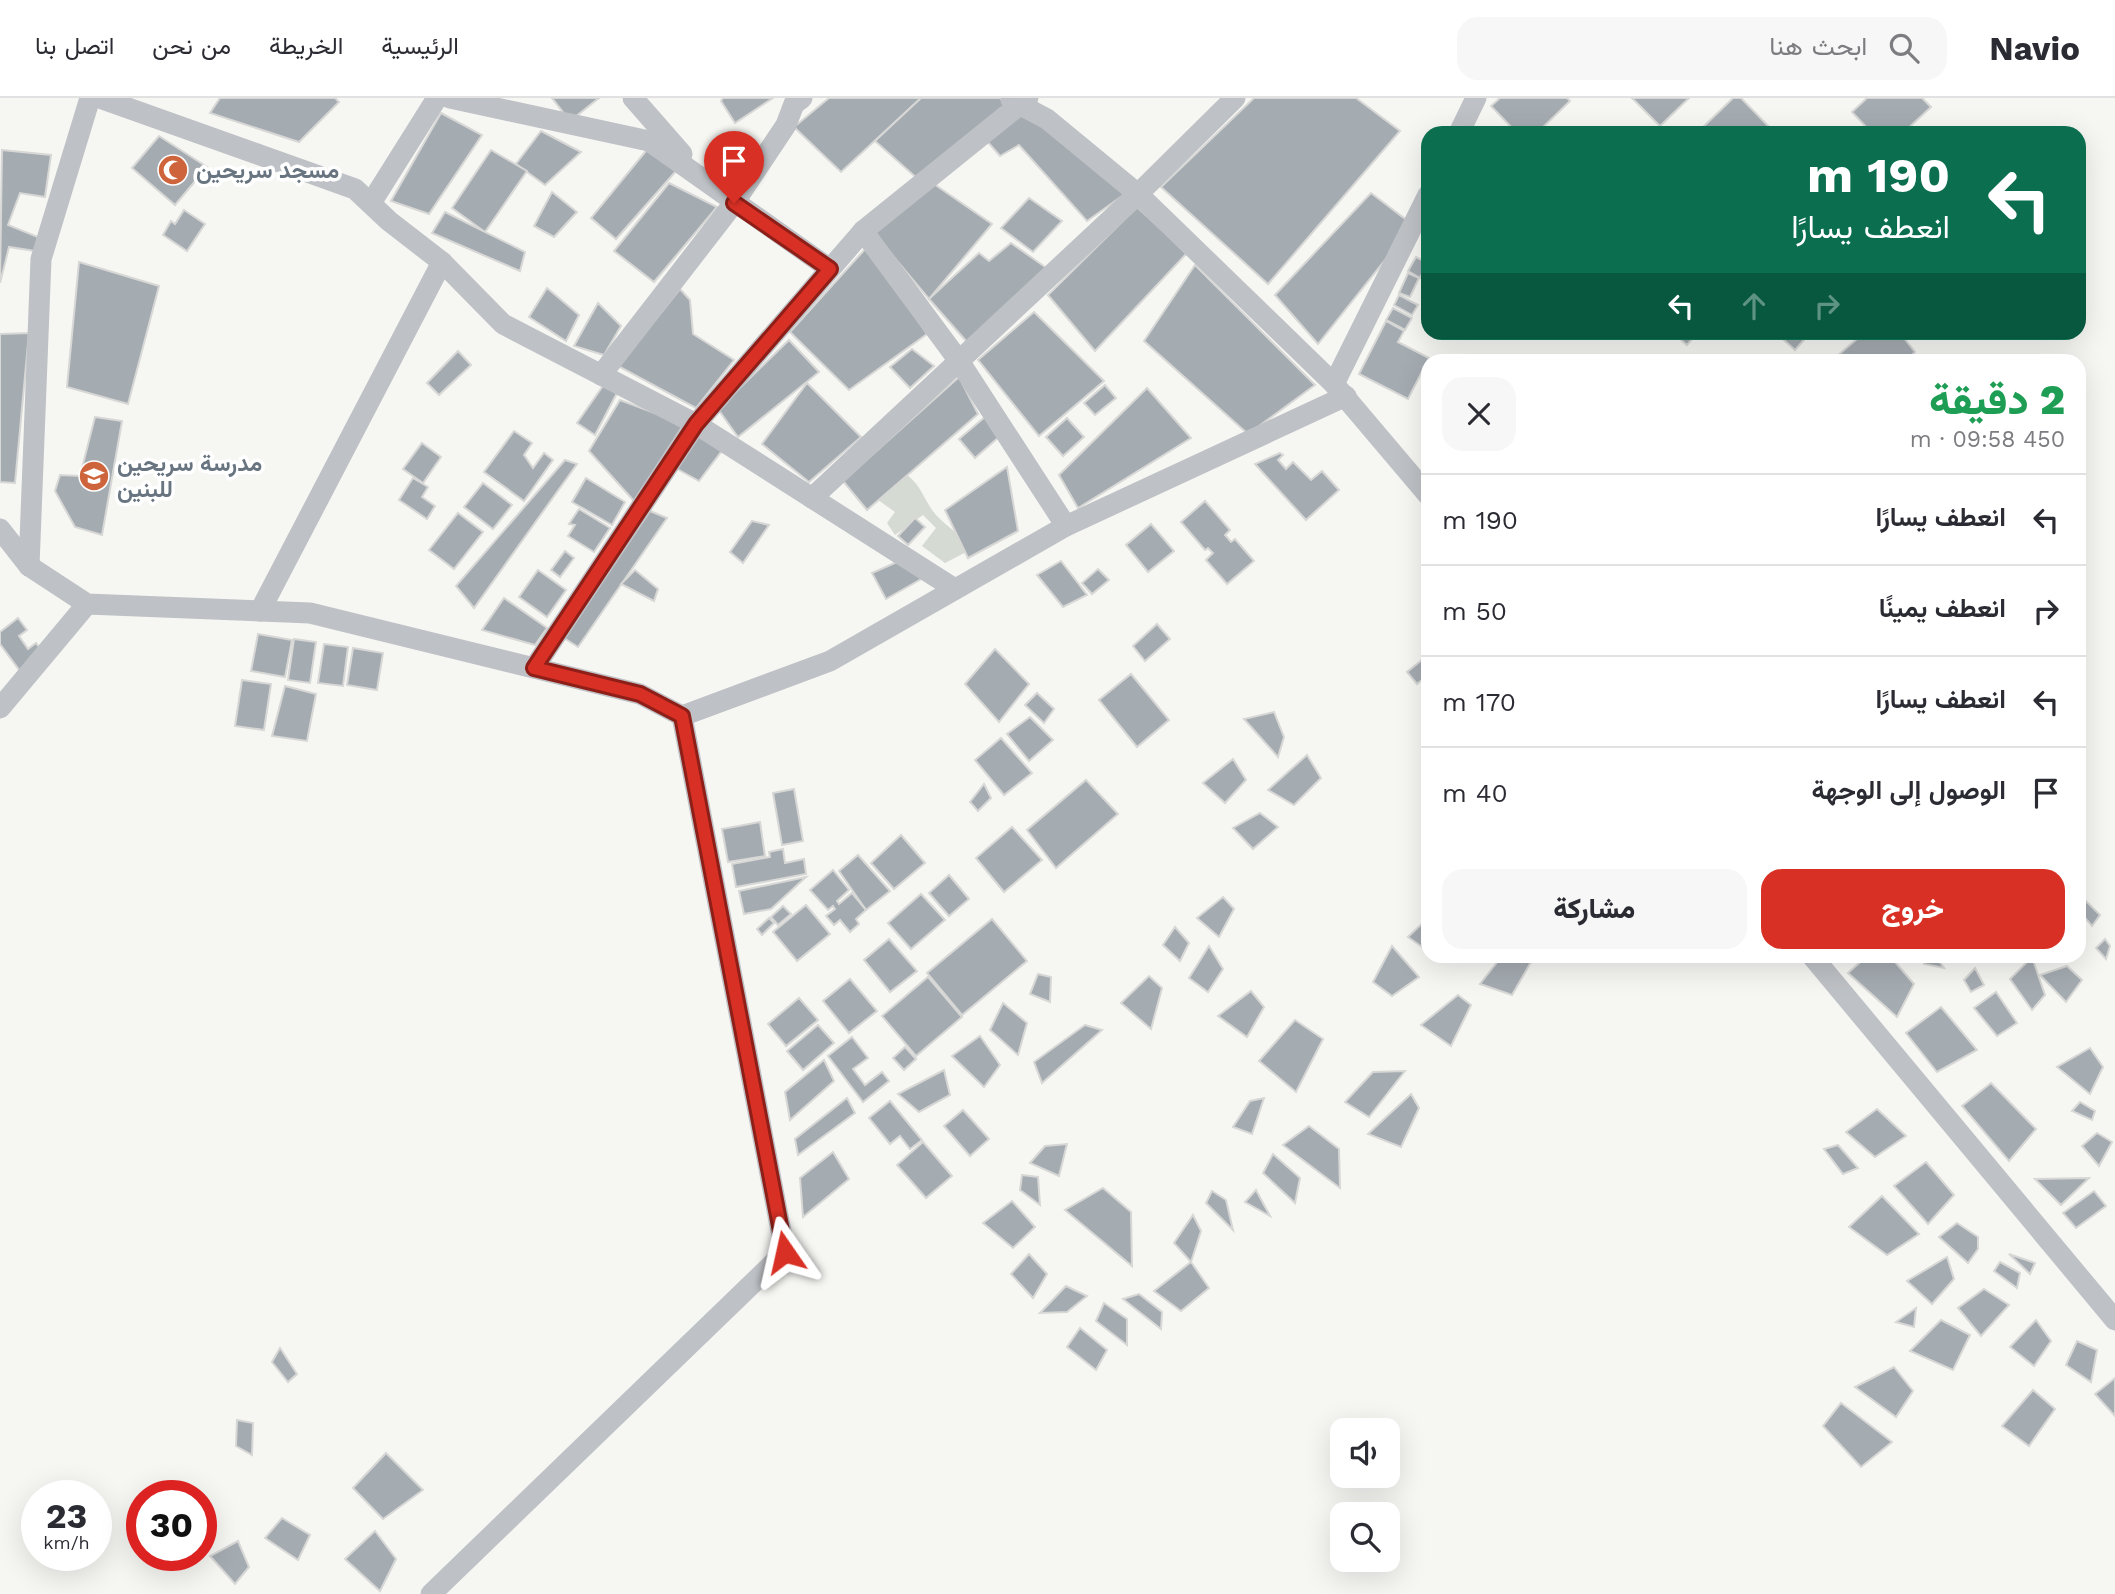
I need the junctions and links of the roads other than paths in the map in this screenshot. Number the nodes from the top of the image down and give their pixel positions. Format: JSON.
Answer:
{"nodes":[{"id":1,"x":90,"y":98,"type":"edge"},
{"id":2,"x":100,"y":98,"type":"edge"},
{"id":3,"x":437,"y":98,"type":"edge"},
{"id":4,"x":450,"y":98,"type":"edge"},
{"id":5,"x":633,"y":98,"type":"edge"},
{"id":6,"x":802,"y":98,"type":"edge"},
{"id":7,"x":1235,"y":98,"type":"edge"},
{"id":8,"x":1476,"y":98,"type":"edge"},
{"id":9,"x":1019,"y":100,"type":"edge"},
{"id":10,"x":1462,"y":126,"type":"edge"},
{"id":11,"x":705,"y":180,"type":"junction"},
{"id":12,"x":1138,"y":194,"type":"junction"},
{"id":13,"x":371,"y":203,"type":"junction"},
{"id":14,"x":734,"y":203,"type":"junction"},
{"id":15,"x":1421,"y":211,"type":"edge"},
{"id":16,"x":863,"y":231,"type":"junction"},
{"id":17,"x":442,"y":262,"type":"junction"},
{"id":18,"x":830,"y":269,"type":"junction"},
{"id":19,"x":959,"y":361,"type":"junction"},
{"id":20,"x":601,"y":375,"type":"junction"},
{"id":21,"x":1340,"y":390,"type":"junction"},
{"id":22,"x":696,"y":424,"type":"junction"},
{"id":23,"x":1421,"y":487,"type":"edge"},
{"id":24,"x":813,"y":498,"type":"junction"},
{"id":25,"x":1066,"y":526,"type":"junction"},
{"id":26,"x":0,"y":529,"type":"edge"},
{"id":27,"x":29,"y":566,"type":"junction"},
{"id":28,"x":955,"y":589,"type":"junction"},
{"id":29,"x":87,"y":604,"type":"junction"},
{"id":30,"x":260,"y":611,"type":"junction"},
{"id":31,"x":534,"y":668,"type":"junction"},
{"id":32,"x":0,"y":708,"type":"edge"},
{"id":33,"x":682,"y":716,"type":"junction"},
{"id":34,"x":1818,"y":963,"type":"edge"},
{"id":35,"x":2115,"y":1320,"type":"edge"},
{"id":36,"x":432,"y":1594,"type":"edge"}],
"edges":[{"from":1,"to":27,"type":"street"},
{"from":2,"to":13,"type":"street"},
{"from":3,"to":13,"type":"street"},
{"from":4,"to":11,"type":"street"},
{"from":5,"to":11,"type":"street"},
{"from":6,"to":14,"type":"street"},
{"from":7,"to":12,"type":"street"},
{"from":8,"to":10,"type":"street"},
{"from":9,"to":12,"type":"street"},
{"from":9,"to":16,"type":"street"},
{"from":11,"to":14,"type":"street"},
{"from":12,"to":19,"type":"street"},
{"from":12,"to":21,"type":"street"},
{"from":13,"to":17,"type":"street"},
{"from":14,"to":18,"type":"street"},
{"from":14,"to":20,"type":"street"},
{"from":15,"to":21,"type":"street"},
{"from":16,"to":18,"type":"street"},
{"from":16,"to":19,"type":"street"},
{"from":17,"to":20,"type":"street"},
{"from":17,"to":30,"type":"street"},
{"from":18,"to":22,"type":"street"},
{"from":19,"to":24,"type":"street"},
{"from":19,"to":25,"type":"street"},
{"from":20,"to":22,"type":"street"},
{"from":21,"to":23,"type":"street"},
{"from":21,"to":25,"type":"street"},
{"from":22,"to":24,"type":"street"},
{"from":22,"to":31,"type":"street"},
{"from":24,"to":28,"type":"street"},
{"from":25,"to":28,"type":"street"},
{"from":26,"to":27,"type":"street"},
{"from":27,"to":29,"type":"street"},
{"from":28,"to":33,"type":"street"},
{"from":29,"to":30,"type":"street"},
{"from":29,"to":32,"type":"street"},
{"from":30,"to":31,"type":"street"},
{"from":31,"to":33,"type":"street"},
{"from":33,"to":36,"type":"street"},
{"from":34,"to":35,"type":"street"}]}
